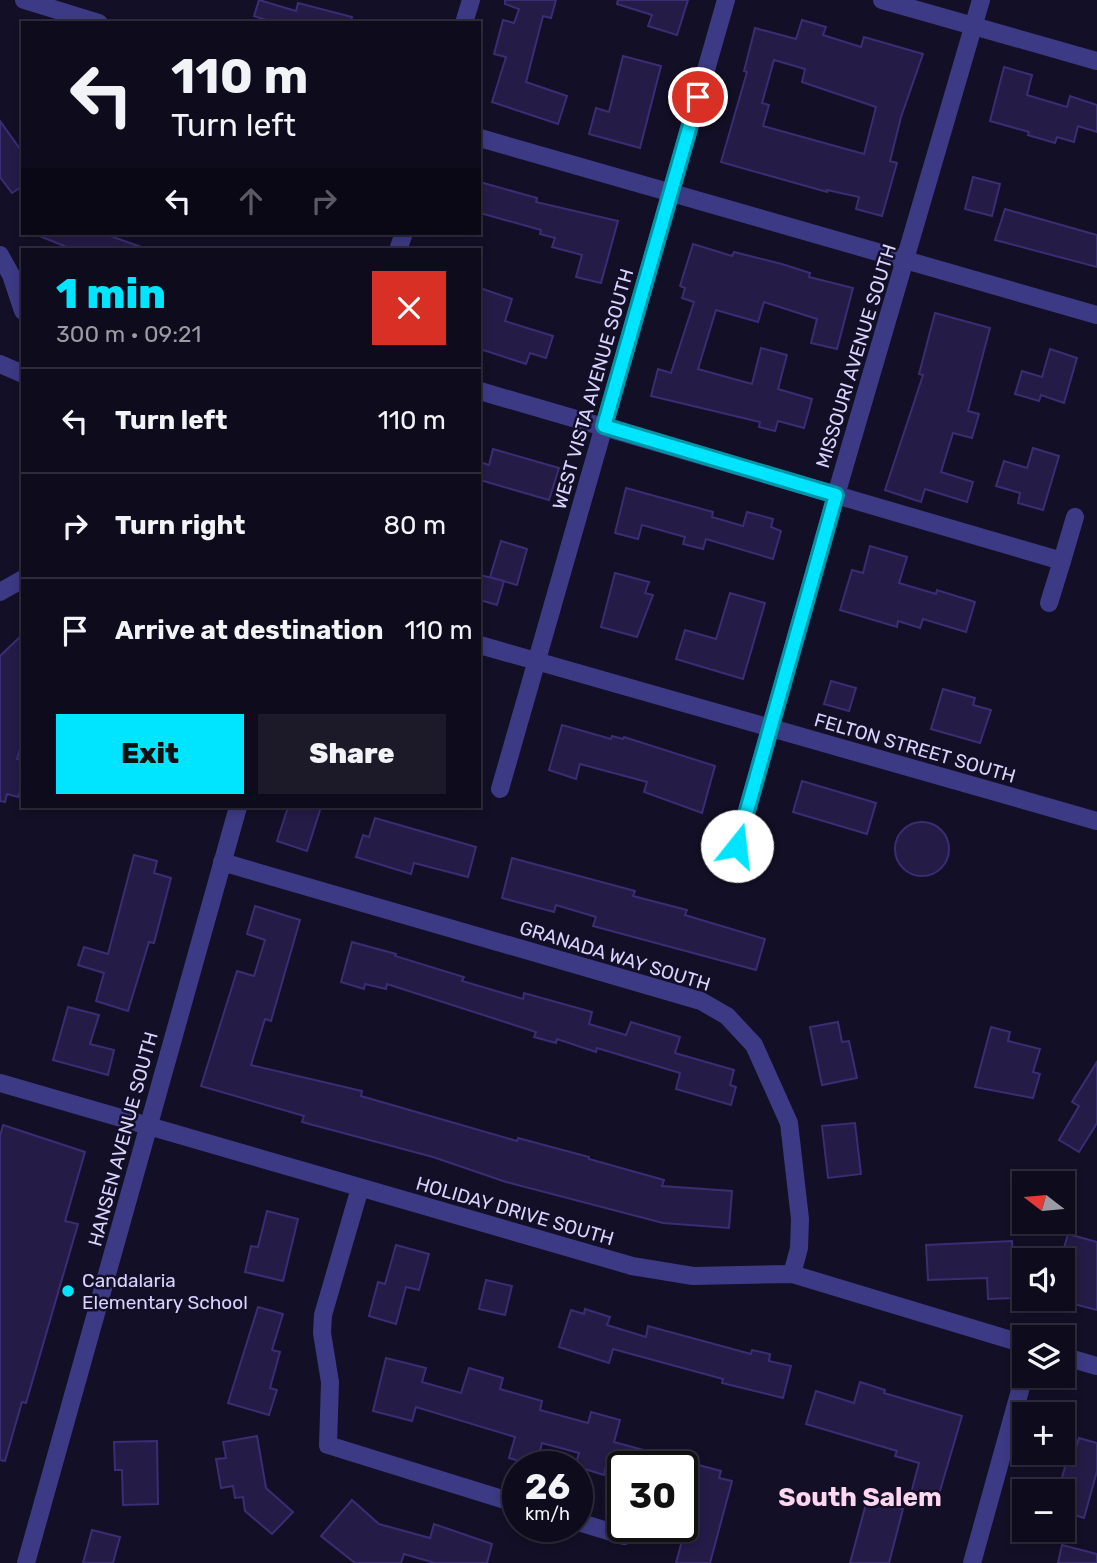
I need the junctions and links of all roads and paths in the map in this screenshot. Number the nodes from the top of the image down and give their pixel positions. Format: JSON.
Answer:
{"nodes":[{"id":1,"x":24,"y":0,"type":"edge"},
{"id":2,"x":471,"y":0,"type":"edge"},
{"id":3,"x":726,"y":0,"type":"edge"},
{"id":4,"x":882,"y":0,"type":"edge"},
{"id":5,"x":981,"y":0,"type":"edge"},
{"id":6,"x":92,"y":21,"type":"edge"},
{"id":7,"x":465,"y":21,"type":"edge"},
{"id":8,"x":973,"y":26,"type":"junction"},
{"id":9,"x":1097,"y":61,"type":"edge"},
{"id":10,"x":481,"y":138,"type":"edge"},
{"id":11,"x":670,"y":194,"type":"junction"},
{"id":12,"x":0,"y":255,"type":"edge"},
{"id":13,"x":907,"y":261,"type":"junction"},
{"id":14,"x":21,"y":305,"type":"edge"},
{"id":15,"x":1097,"y":315,"type":"edge"},
{"id":16,"x":0,"y":364,"type":"edge"},
{"id":17,"x":21,"y":373,"type":"edge"},
{"id":18,"x":481,"y":391,"type":"edge"},
{"id":19,"x":604,"y":426,"type":"junction"},
{"id":20,"x":836,"y":495,"type":"junction"},
{"id":21,"x":1075,"y":517,"type":"dead end"},
{"id":22,"x":1062,"y":561,"type":"junction"},
{"id":23,"x":21,"y":580,"type":"edge"},
{"id":24,"x":0,"y":592,"type":"edge"},
{"id":25,"x":1049,"y":603,"type":"dead end"},
{"id":26,"x":481,"y":645,"type":"edge"},
{"id":27,"x":536,"y":661,"type":"junction"},
{"id":28,"x":772,"y":729,"type":"junction"},
{"id":29,"x":500,"y":789,"type":"dead end"},
{"id":30,"x":238,"y":808,"type":"edge"},
{"id":31,"x":1097,"y":821,"type":"edge"},
{"id":32,"x":737,"y":846,"type":"dead end"},
{"id":33,"x":222,"y":862,"type":"junction"},
{"id":34,"x":0,"y":1083,"type":"edge"},
{"id":35,"x":148,"y":1127,"type":"junction"},
{"id":36,"x":360,"y":1188,"type":"junction"},
{"id":37,"x":792,"y":1274,"type":"junction"},
{"id":38,"x":1012,"y":1340,"type":"edge"},
{"id":39,"x":1075,"y":1360,"type":"edge"},
{"id":40,"x":1097,"y":1366,"type":"edge"},
{"id":41,"x":1021,"y":1388,"type":"edge"},
{"id":42,"x":502,"y":1499,"type":"edge"},
{"id":43,"x":26,"y":1563,"type":"edge"},
{"id":44,"x":972,"y":1563,"type":"edge"}],
"edges":[{"from":1,"to":6,"type":"street"},
{"from":2,"to":7,"type":"street"},
{"from":3,"to":11,"type":"street","name":"WEST VISTA AVENUE SOUTH"},
{"from":4,"to":8,"type":"street"},
{"from":5,"to":8,"type":"street","name":"MISSOURI AVENUE SOUTH"},
{"from":8,"to":9,"type":"street"},
{"from":8,"to":13,"type":"street","name":"MISSOURI AVENUE SOUTH"},
{"from":10,"to":11,"type":"street"},
{"from":11,"to":13,"type":"street"},
{"from":11,"to":19,"type":"street","name":"WEST VISTA AVENUE SOUTH"},
{"from":12,"to":14,"type":"street"},
{"from":13,"to":15,"type":"street"},
{"from":13,"to":20,"type":"street","name":"MISSOURI AVENUE SOUTH"},
{"from":16,"to":17,"type":"street"},
{"from":18,"to":19,"type":"street"},
{"from":19,"to":20,"type":"street"},
{"from":19,"to":27,"type":"street","name":"WEST VISTA AVENUE SOUTH"},
{"from":20,"to":22,"type":"street"},
{"from":20,"to":28,"type":"street","name":"MISSOURI AVENUE SOUTH"},
{"from":21,"to":22,"type":"street"},
{"from":22,"to":25,"type":"street"},
{"from":23,"to":24,"type":"street"},
{"from":26,"to":27,"type":"street","name":"FELTON STREET SOUTH"},
{"from":27,"to":28,"type":"street","name":"FELTON STREET SOUTH"},
{"from":27,"to":29,"type":"street","name":"WEST VISTA AVENUE SOUTH"},
{"from":28,"to":31,"type":"street","name":"FELTON STREET SOUTH"},
{"from":28,"to":32,"type":"street","name":"MISSOURI AVENUE SOUTH"},
{"from":30,"to":33,"type":"street","name":"HANSEN AVENUE SOUTH"},
{"from":33,"to":35,"type":"street","name":"HANSEN AVENUE SOUTH"},
{"from":33,"to":37,"type":"street","name":"GRANADA WAY SOUTH"},
{"from":34,"to":35,"type":"street","name":"HOLIDAY DRIVE SOUTH"},
{"from":35,"to":36,"type":"street","name":"HOLIDAY DRIVE SOUTH"},
{"from":35,"to":43,"type":"street","name":"HANSEN AVENUE SOUTH"},
{"from":36,"to":37,"type":"street","name":"HOLIDAY DRIVE SOUTH"},
{"from":36,"to":42,"type":"street"},
{"from":37,"to":38,"type":"street","name":"HOLIDAY DRIVE SOUTH"},
{"from":39,"to":40,"type":"street"},
{"from":41,"to":44,"type":"street"}]}
